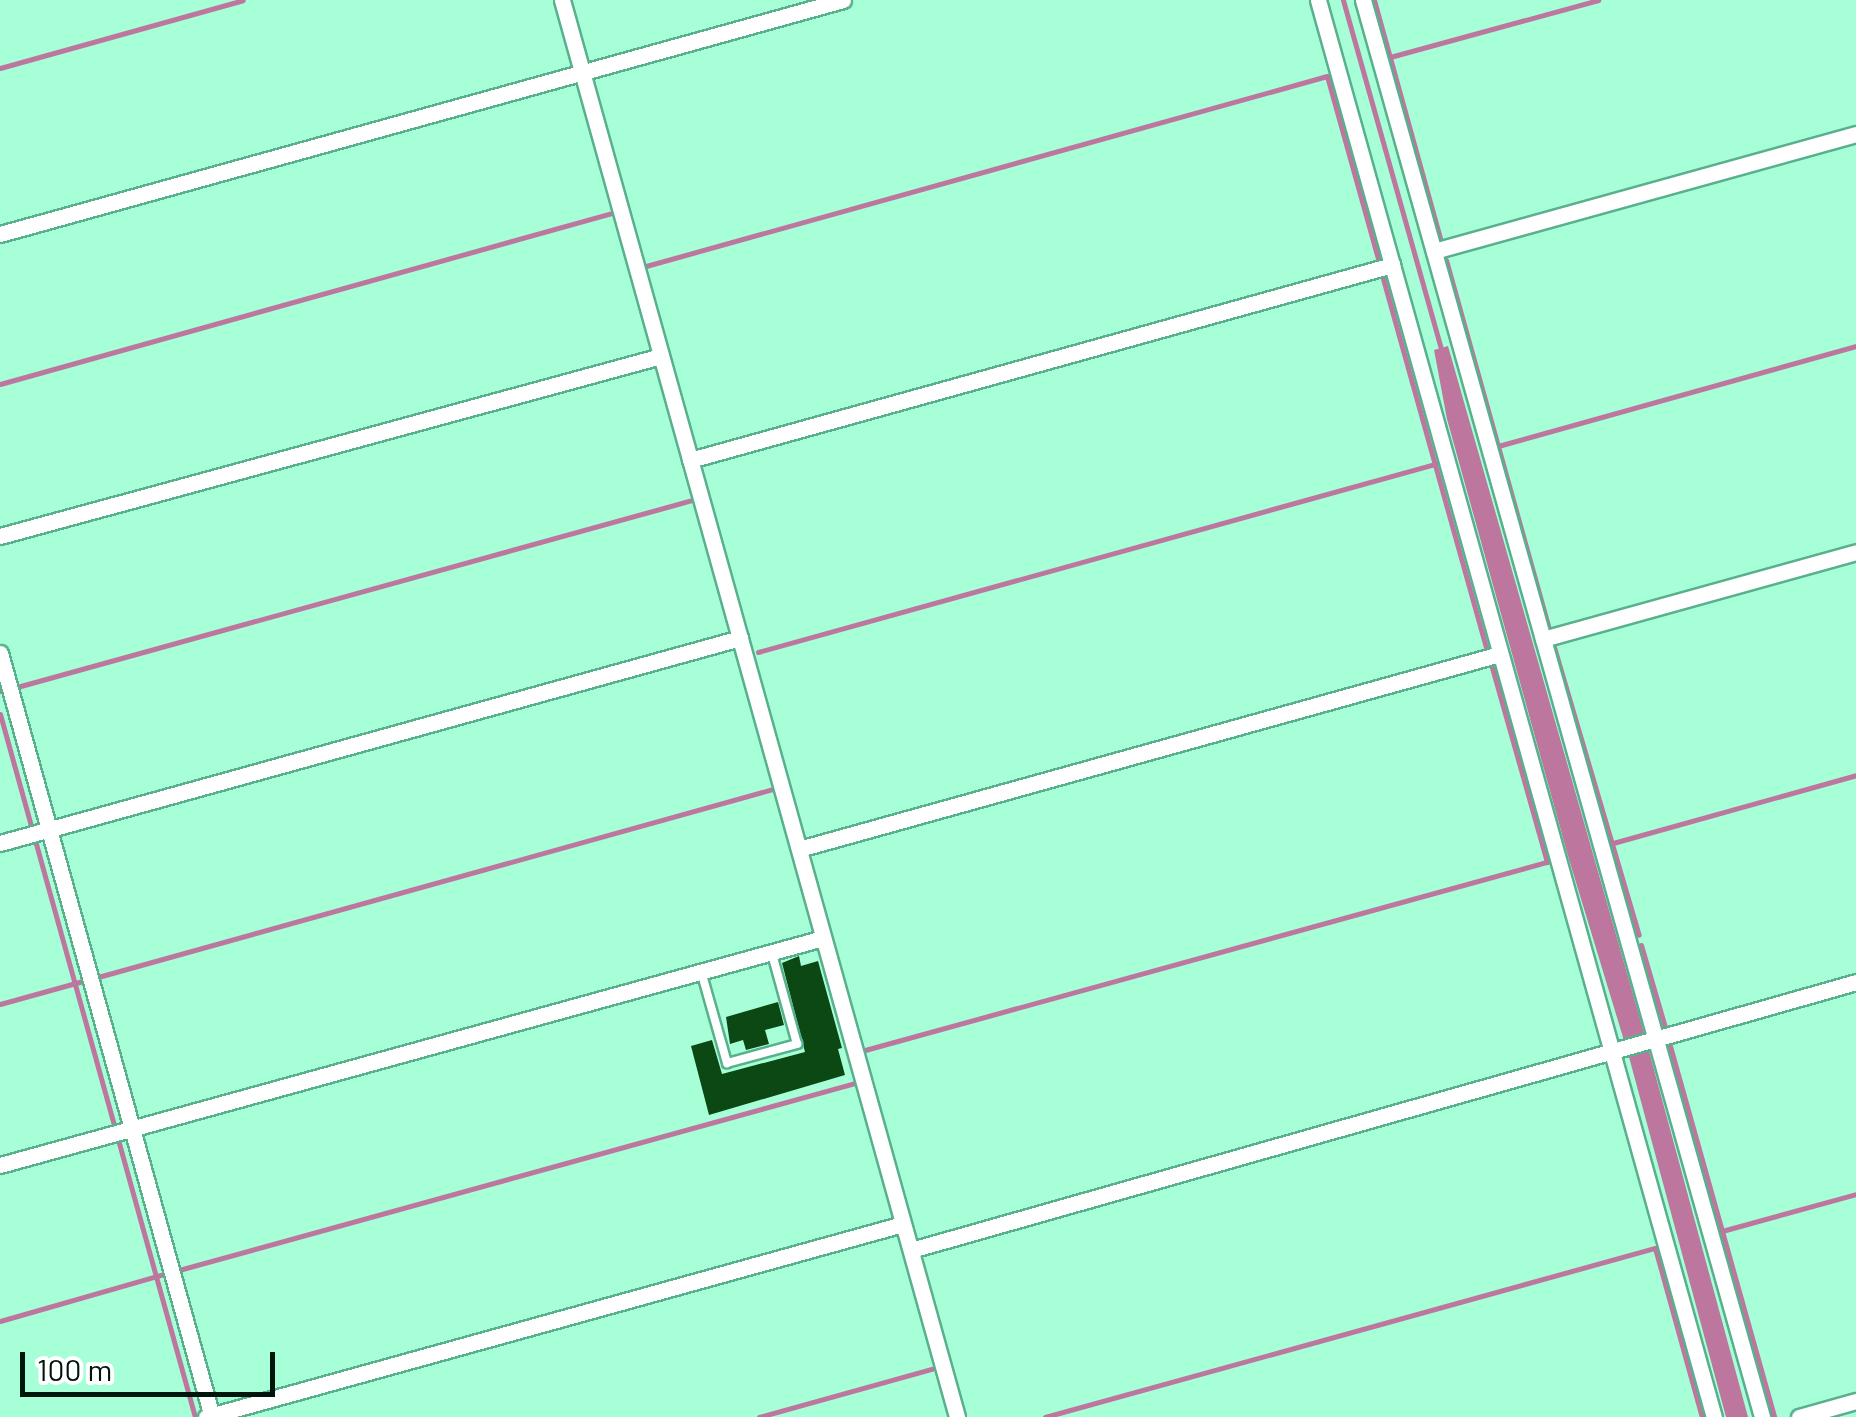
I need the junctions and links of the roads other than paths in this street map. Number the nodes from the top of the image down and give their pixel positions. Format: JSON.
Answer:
{"nodes":[{"id":1,"x":562,"y":0,"type":"edge"},
{"id":2,"x":843,"y":0,"type":"edge"},
{"id":3,"x":1318,"y":0,"type":"edge"},
{"id":4,"x":1364,"y":0,"type":"edge"},
{"id":5,"x":582,"y":74,"type":"junction"},
{"id":6,"x":1856,"y":134,"type":"edge"},
{"id":7,"x":0,"y":234,"type":"edge"},
{"id":8,"x":1434,"y":251,"type":"junction"},
{"id":9,"x":1392,"y":265,"type":"junction"},
{"id":10,"x":661,"y":356,"type":"junction"},
{"id":11,"x":690,"y":460,"type":"junction"},
{"id":12,"x":0,"y":536,"type":"edge"},
{"id":13,"x":1856,"y":552,"type":"edge"},
{"id":14,"x":740,"y":638,"type":"junction"},
{"id":15,"x":1543,"y":639,"type":"junction"},
{"id":16,"x":0,"y":653,"type":"edge"},
{"id":17,"x":1500,"y":654,"type":"junction"},
{"id":18,"x":39,"y":832,"type":"junction"},
{"id":19,"x":0,"y":843,"type":"edge"},
{"id":20,"x":799,"y":849,"type":"junction"},
{"id":21,"x":824,"y":938,"type":"junction"},
{"id":22,"x":772,"y":952,"type":"junction"},
{"id":23,"x":702,"y":971,"type":"junction"},
{"id":24,"x":1856,"y":982,"type":"edge"},
{"id":25,"x":1654,"y":1038,"type":"junction"},
{"id":26,"x":1616,"y":1049,"type":"junction"},
{"id":27,"x":128,"y":1128,"type":"junction"},
{"id":28,"x":0,"y":1164,"type":"edge"},
{"id":29,"x":903,"y":1224,"type":"junction"},
{"id":30,"x":910,"y":1250,"type":"junction"},
{"id":31,"x":1856,"y":1401,"type":"edge"},
{"id":32,"x":210,"y":1416,"type":"edge"},
{"id":33,"x":957,"y":1417,"type":"edge"},
{"id":34,"x":1714,"y":1417,"type":"edge"},
{"id":35,"x":1762,"y":1417,"type":"edge"},
{"id":36,"x":1799,"y":1417,"type":"edge"}],
"edges":[{"from":1,"to":5,"type":"street"},
{"from":2,"to":5,"type":"street"},
{"from":3,"to":9,"type":"street"},
{"from":4,"to":8,"type":"street"},
{"from":5,"to":7,"type":"street"},
{"from":5,"to":10,"type":"street"},
{"from":6,"to":8,"type":"street"},
{"from":8,"to":15,"type":"street"},
{"from":9,"to":11,"type":"street"},
{"from":9,"to":17,"type":"street"},
{"from":10,"to":11,"type":"street"},
{"from":10,"to":12,"type":"street"},
{"from":11,"to":14,"type":"street"},
{"from":13,"to":15,"type":"street"},
{"from":14,"to":18,"type":"street"},
{"from":14,"to":20,"type":"street"},
{"from":15,"to":25,"type":"street"},
{"from":16,"to":18,"type":"street"},
{"from":17,"to":20,"type":"street"},
{"from":17,"to":26,"type":"street"},
{"from":18,"to":19,"type":"street"},
{"from":18,"to":27,"type":"street"},
{"from":20,"to":21,"type":"street"},
{"from":21,"to":22,"type":"street"},
{"from":21,"to":29,"type":"street"},
{"from":22,"to":23,"type":"street"},
{"from":22,"to":23,"type":"lane"},
{"from":23,"to":27,"type":"street"},
{"from":24,"to":25,"type":"street"},
{"from":25,"to":26,"type":"street"},
{"from":25,"to":35,"type":"street"},
{"from":26,"to":30,"type":"street"},
{"from":26,"to":34,"type":"street"},
{"from":27,"to":28,"type":"street"},
{"from":27,"to":32,"type":"street"},
{"from":29,"to":30,"type":"street"},
{"from":29,"to":32,"type":"street"},
{"from":30,"to":33,"type":"street"},
{"from":31,"to":36,"type":"street"}]}
